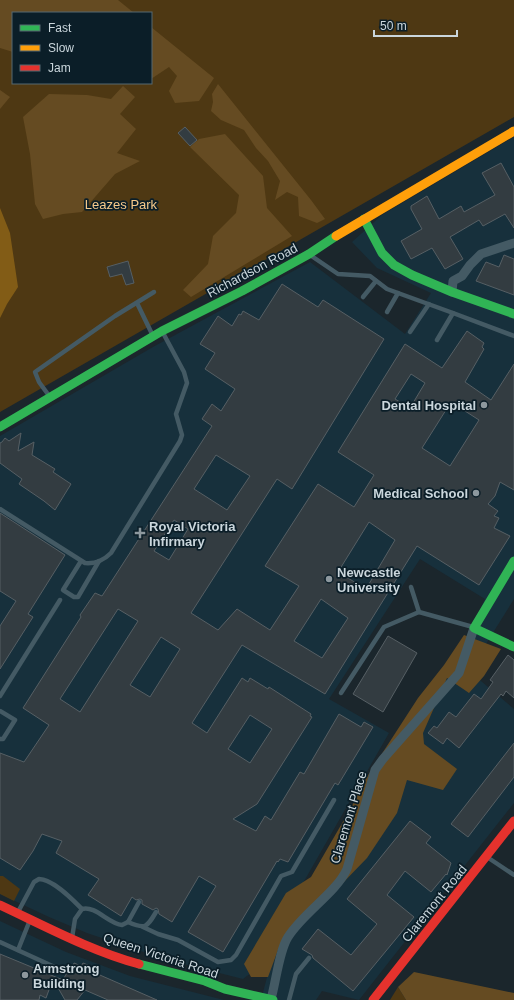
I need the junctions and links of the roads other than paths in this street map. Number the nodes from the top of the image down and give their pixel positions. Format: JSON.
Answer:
{"nodes":[{"id":1,"x":514,"y":131,"type":"edge"},
{"id":2,"x":364,"y":220,"type":"junction"},
{"id":3,"x":514,"y":243,"type":"edge"},
{"id":4,"x":309,"y":254,"type":"junction"},
{"id":5,"x":376,"y":281,"type":"junction"},
{"id":6,"x":154,"y":292,"type":"dead end"},
{"id":7,"x":452,"y":292,"type":"junction"},
{"id":8,"x":398,"y":293,"type":"junction"},
{"id":9,"x":363,"y":297,"type":"dead end"},
{"id":10,"x":137,"y":303,"type":"junction"},
{"id":11,"x":429,"y":304,"type":"junction"},
{"id":12,"x":387,"y":312,"type":"dead end"},
{"id":13,"x":453,"y":313,"type":"junction"},
{"id":14,"x":514,"y":314,"type":"edge"},
{"id":15,"x":162,"y":331,"type":"junction"},
{"id":16,"x":410,"y":332,"type":"dead end"},
{"id":17,"x":153,"y":336,"type":"junction"},
{"id":18,"x":514,"y":336,"type":"edge"},
{"id":19,"x":437,"y":340,"type":"dead end"},
{"id":20,"x":50,"y":397,"type":"junction"},
{"id":21,"x":0,"y":427,"type":"edge"},
{"id":22,"x":0,"y":509,"type":"edge"},
{"id":23,"x":81,"y":561,"type":"junction"},
{"id":24,"x":99,"y":561,"type":"junction"},
{"id":25,"x":514,"y":561,"type":"edge"},
{"id":26,"x":411,"y":587,"type":"dead end"},
{"id":27,"x":60,"y":600,"type":"dead end"},
{"id":28,"x":418,"y":612,"type":"junction"},
{"id":29,"x":474,"y":628,"type":"junction"},
{"id":30,"x":514,"y":647,"type":"edge"},
{"id":31,"x":341,"y":693,"type":"dead end"},
{"id":32,"x":0,"y":696,"type":"edge"},
{"id":33,"x":0,"y":711,"type":"edge"},
{"id":34,"x":0,"y":739,"type":"edge"},
{"id":35,"x":334,"y":800,"type":"dead end"},
{"id":36,"x":514,"y":821,"type":"edge"},
{"id":37,"x":487,"y":857,"type":"junction"},
{"id":38,"x":514,"y":875,"type":"edge"},
{"id":39,"x":139,"y":902,"type":"dead end"},
{"id":40,"x":0,"y":906,"type":"edge"},
{"id":41,"x":82,"y":909,"type":"junction"},
{"id":42,"x":156,"y":912,"type":"dead end"},
{"id":43,"x":17,"y":914,"type":"junction"},
{"id":44,"x":30,"y":920,"type":"junction"},
{"id":45,"x":128,"y":922,"type":"junction"},
{"id":46,"x":143,"y":926,"type":"junction"},
{"id":47,"x":72,"y":938,"type":"junction"},
{"id":48,"x":0,"y":942,"type":"edge"},
{"id":49,"x":18,"y":950,"type":"junction"},
{"id":50,"x":308,"y":958,"type":"dead end"},
{"id":51,"x":59,"y":969,"type":"dead end"},
{"id":52,"x":272,"y":1000,"type":"edge"},
{"id":53,"x":289,"y":1000,"type":"edge"},
{"id":54,"x":373,"y":1000,"type":"edge"}],
"edges":[{"from":1,"to":2,"type":"street","name":"Richardson Road"},
{"from":2,"to":4,"type":"street","name":"Richardson Road"},
{"from":2,"to":7,"type":"street"},
{"from":3,"to":7,"type":"street"},
{"from":4,"to":5,"type":"lane"},
{"from":4,"to":15,"type":"street","name":"Richardson Road"},
{"from":5,"to":8,"type":"lane"},
{"from":5,"to":9,"type":"lane"},
{"from":6,"to":10,"type":"lane"},
{"from":7,"to":14,"type":"street"},
{"from":8,"to":11,"type":"lane"},
{"from":8,"to":12,"type":"lane"},
{"from":10,"to":17,"type":"lane"},
{"from":10,"to":20,"type":"lane"},
{"from":11,"to":13,"type":"lane"},
{"from":11,"to":16,"type":"lane"},
{"from":13,"to":18,"type":"lane"},
{"from":13,"to":19,"type":"lane"},
{"from":15,"to":17,"type":"street","name":"Richardson Road"},
{"from":15,"to":24,"type":"lane"},
{"from":17,"to":20,"type":"street","name":"Richardson Road"},
{"from":20,"to":21,"type":"street","name":"Richardson Road"},
{"from":22,"to":23,"type":"lane"},
{"from":23,"to":24,"type":"lane"},
{"from":23,"to":24,"type":"lane"},
{"from":25,"to":29,"type":"street"},
{"from":26,"to":28,"type":"lane"},
{"from":27,"to":32,"type":"lane"},
{"from":28,"to":29,"type":"lane"},
{"from":28,"to":31,"type":"lane"},
{"from":29,"to":30,"type":"street"},
{"from":29,"to":52,"type":"street","name":"Claremont Place"},
{"from":33,"to":34,"type":"lane"},
{"from":35,"to":46,"type":"lane"},
{"from":36,"to":37,"type":"street","name":"Claremont Road"},
{"from":37,"to":38,"type":"lane"},
{"from":37,"to":54,"type":"street","name":"Claremont Road"},
{"from":39,"to":45,"type":"lane"},
{"from":40,"to":43,"type":"street","name":"Queen Victoria Road"},
{"from":41,"to":43,"type":"lane"},
{"from":41,"to":45,"type":"lane"},
{"from":41,"to":47,"type":"lane"},
{"from":42,"to":46,"type":"lane"},
{"from":43,"to":44,"type":"street","name":"Queen Victoria Road"},
{"from":44,"to":47,"type":"street","name":"Queen Victoria Road"},
{"from":44,"to":49,"type":"lane"},
{"from":45,"to":46,"type":"lane"},
{"from":47,"to":52,"type":"street","name":"Queen Victoria Road"},
{"from":48,"to":49,"type":"lane"},
{"from":49,"to":51,"type":"lane"},
{"from":50,"to":53,"type":"lane"}]}
